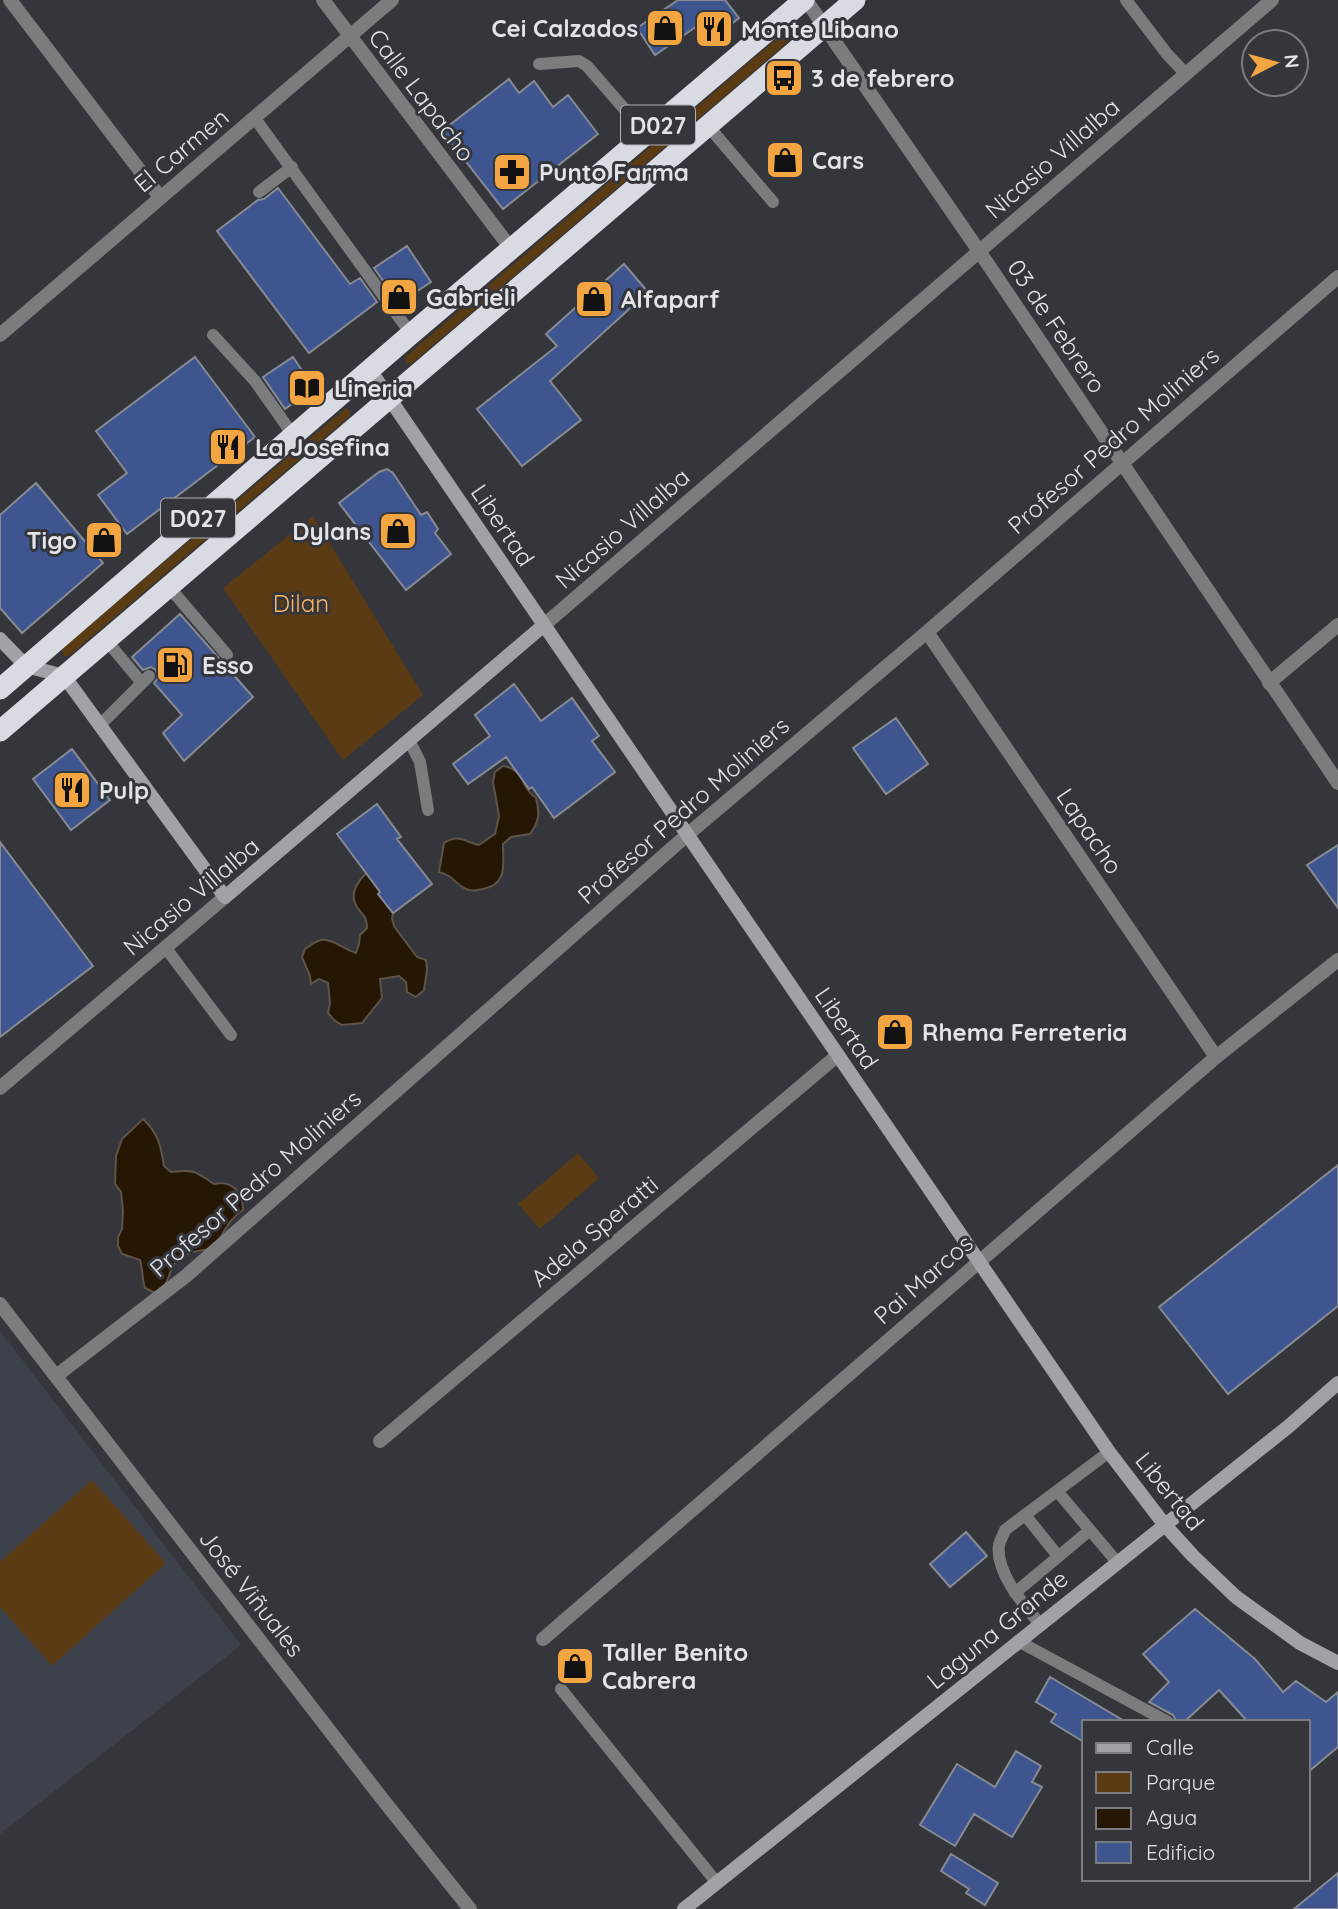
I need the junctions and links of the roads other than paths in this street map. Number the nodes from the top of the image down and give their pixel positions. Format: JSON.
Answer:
{"nodes":[{"id":1,"x":10,"y":0,"type":"edge"},
{"id":2,"x":323,"y":0,"type":"edge"},
{"id":3,"x":392,"y":0,"type":"edge"},
{"id":4,"x":805,"y":0,"type":"edge"},
{"id":5,"x":855,"y":0,"type":"edge"},
{"id":6,"x":1126,"y":0,"type":"edge"},
{"id":7,"x":1272,"y":0,"type":"edge"},
{"id":8,"x":824,"y":26,"type":"junction"},
{"id":9,"x":350,"y":37,"type":"junction"},
{"id":10,"x":539,"y":64,"type":"dead end"},
{"id":11,"x":1186,"y":74,"type":"junction"},
{"id":12,"x":254,"y":117,"type":"junction"},
{"id":13,"x":708,"y":126,"type":"junction"},
{"id":14,"x":647,"y":135,"type":"junction"},
{"id":15,"x":292,"y":167,"type":"junction"},
{"id":16,"x":259,"y":192,"type":"dead end"},
{"id":17,"x":160,"y":197,"type":"junction"},
{"id":18,"x":773,"y":202,"type":"dead end"},
{"id":19,"x":512,"y":250,"type":"junction"},
{"id":20,"x":979,"y":251,"type":"junction"},
{"id":21,"x":1338,"y":276,"type":"edge"},
{"id":22,"x":411,"y":334,"type":"junction"},
{"id":23,"x":0,"y":335,"type":"edge"},
{"id":24,"x":213,"y":335,"type":"dead end"},
{"id":25,"x":369,"y":370,"type":"junction"},
{"id":26,"x":389,"y":398,"type":"junction"},
{"id":27,"x":293,"y":435,"type":"junction"},
{"id":28,"x":1121,"y":462,"type":"junction"},
{"id":29,"x":169,"y":587,"type":"junction"},
{"id":30,"x":544,"y":625,"type":"junction"},
{"id":31,"x":1338,"y":625,"type":"edge"},
{"id":32,"x":927,"y":632,"type":"junction"},
{"id":33,"x":0,"y":639,"type":"edge"},
{"id":34,"x":106,"y":640,"type":"junction"},
{"id":35,"x":227,"y":655,"type":"dead end"},
{"id":36,"x":29,"y":667,"type":"junction"},
{"id":37,"x":64,"y":676,"type":"junction"},
{"id":38,"x":1269,"y":684,"type":"junction"},
{"id":39,"x":0,"y":689,"type":"edge"},
{"id":40,"x":100,"y":725,"type":"junction"},
{"id":41,"x":0,"y":731,"type":"edge"},
{"id":42,"x":409,"y":740,"type":"junction"},
{"id":43,"x":1338,"y":783,"type":"edge"},
{"id":44,"x":428,"y":810,"type":"dead end"},
{"id":45,"x":687,"y":835,"type":"junction"},
{"id":46,"x":225,"y":897,"type":"junction"},
{"id":47,"x":165,"y":947,"type":"junction"},
{"id":48,"x":1338,"y":960,"type":"edge"},
{"id":49,"x":231,"y":1035,"type":"dead end"},
{"id":50,"x":838,"y":1055,"type":"junction"},
{"id":51,"x":1216,"y":1057,"type":"junction"},
{"id":52,"x":0,"y":1088,"type":"edge"},
{"id":53,"x":979,"y":1261,"type":"junction"},
{"id":54,"x":0,"y":1304,"type":"edge"},
{"id":55,"x":55,"y":1376,"type":"junction"},
{"id":56,"x":1338,"y":1383,"type":"edge"},
{"id":57,"x":380,"y":1441,"type":"dead end"},
{"id":58,"x":1109,"y":1452,"type":"junction"},
{"id":59,"x":1057,"y":1491,"type":"junction"},
{"id":60,"x":1025,"y":1515,"type":"junction"},
{"id":61,"x":1164,"y":1524,"type":"junction"},
{"id":62,"x":1090,"y":1530,"type":"junction"},
{"id":63,"x":1058,"y":1556,"type":"junction"},
{"id":64,"x":1117,"y":1562,"type":"junction"},
{"id":65,"x":1015,"y":1594,"type":"junction"},
{"id":66,"x":1040,"y":1624,"type":"junction"},
{"id":67,"x":543,"y":1639,"type":"dead end"},
{"id":68,"x":1018,"y":1641,"type":"junction"},
{"id":69,"x":1338,"y":1663,"type":"edge"},
{"id":70,"x":561,"y":1689,"type":"dead end"},
{"id":71,"x":1164,"y":1720,"type":"edge"},
{"id":72,"x":717,"y":1883,"type":"junction"},
{"id":73,"x":470,"y":1909,"type":"edge"},
{"id":74,"x":684,"y":1909,"type":"edge"}],
"edges":[{"from":1,"to":17,"type":"street"},
{"from":2,"to":9,"type":"street","name":"Calle Lapacho"},
{"from":3,"to":9,"type":"street","name":"El Carmen"},
{"from":4,"to":8,"type":"street","name":"03 de Febrero"},
{"from":4,"to":14,"type":"highway","number":"D027"},
{"from":5,"to":8,"type":"highway","number":"D027"},
{"from":6,"to":11,"type":"lane"},
{"from":7,"to":11,"type":"street","name":"Nicasio Villalba"},
{"from":8,"to":13,"type":"highway","number":"D027"},
{"from":8,"to":20,"type":"street","name":"03 de Febrero"},
{"from":9,"to":12,"type":"street","name":"El Carmen"},
{"from":9,"to":19,"type":"street","name":"Calle Lapacho"},
{"from":10,"to":14,"type":"lane"},
{"from":11,"to":20,"type":"street","name":"Nicasio Villalba"},
{"from":12,"to":15,"type":"lane"},
{"from":12,"to":17,"type":"street","name":"El Carmen"},
{"from":13,"to":18,"type":"lane"},
{"from":13,"to":26,"type":"highway","number":"D027"},
{"from":14,"to":19,"type":"highway","number":"D027"},
{"from":15,"to":16,"type":"lane"},
{"from":15,"to":22,"type":"lane"},
{"from":17,"to":23,"type":"street","name":"El Carmen"},
{"from":19,"to":22,"type":"highway","number":"D027"},
{"from":20,"to":28,"type":"street","name":"03 de Febrero"},
{"from":20,"to":30,"type":"street","name":"Nicasio Villalba"},
{"from":21,"to":28,"type":"street","name":"Profesor Pedro Moliniers"},
{"from":22,"to":25,"type":"highway","number":"D027"},
{"from":24,"to":27,"type":"lane"},
{"from":25,"to":26,"type":"main road","name":"Libertad"},
{"from":25,"to":27,"type":"highway","number":"D027"},
{"from":26,"to":29,"type":"highway","number":"D027"},
{"from":26,"to":30,"type":"main road","name":"Libertad"},
{"from":27,"to":36,"type":"highway","number":"D027"},
{"from":28,"to":32,"type":"street","name":"Profesor Pedro Moliniers"},
{"from":28,"to":38,"type":"street","name":"03 de Febrero"},
{"from":29,"to":34,"type":"highway","number":"D027"},
{"from":29,"to":35,"type":"lane"},
{"from":30,"to":42,"type":"main road","name":"Nicasio Villalba"},
{"from":30,"to":45,"type":"main road","name":"Libertad"},
{"from":31,"to":38,"type":"street"},
{"from":32,"to":45,"type":"street","name":"Profesor Pedro Moliniers"},
{"from":32,"to":51,"type":"street","name":"Lapacho"},
{"from":33,"to":36,"type":"main road"},
{"from":34,"to":37,"type":"highway","number":"D027"},
{"from":34,"to":40,"type":"lane"},
{"from":36,"to":37,"type":"main road"},
{"from":36,"to":39,"type":"highway","number":"D027"},
{"from":37,"to":40,"type":"main road"},
{"from":37,"to":41,"type":"highway","number":"D027"},
{"from":38,"to":43,"type":"street","name":"03 de Febrero"},
{"from":40,"to":46,"type":"main road"},
{"from":42,"to":44,"type":"lane"},
{"from":42,"to":46,"type":"main road","name":"Nicasio Villalba"},
{"from":45,"to":50,"type":"main road","name":"Libertad"},
{"from":45,"to":55,"type":"street","name":"Profesor Pedro Moliniers"},
{"from":46,"to":47,"type":"street","name":"Nicasio Villalba"},
{"from":47,"to":49,"type":"lane"},
{"from":47,"to":52,"type":"street","name":"Nicasio Villalba"},
{"from":48,"to":51,"type":"street","name":"Pai Marcos"},
{"from":50,"to":53,"type":"main road","name":"Libertad"},
{"from":50,"to":57,"type":"street","name":"Adela Speratti"},
{"from":51,"to":53,"type":"street","name":"Pai Marcos"},
{"from":53,"to":58,"type":"main road","name":"Libertad"},
{"from":53,"to":67,"type":"street","name":"Pai Marcos"},
{"from":54,"to":55,"type":"street","name":"José Viñuales"},
{"from":55,"to":73,"type":"street","name":"José Viñuales"},
{"from":56,"to":61,"type":"main road","name":"Laguna Grande"},
{"from":58,"to":59,"type":"lane"},
{"from":58,"to":61,"type":"main road","name":"Libertad"},
{"from":59,"to":60,"type":"lane"},
{"from":59,"to":62,"type":"lane"},
{"from":60,"to":63,"type":"lane"},
{"from":60,"to":65,"type":"lane"},
{"from":61,"to":64,"type":"main road","name":"Laguna Grande"},
{"from":61,"to":69,"type":"main road","name":"Libertad"},
{"from":62,"to":63,"type":"lane"},
{"from":62,"to":64,"type":"lane"},
{"from":63,"to":65,"type":"lane"},
{"from":64,"to":66,"type":"main road","name":"Laguna Grande"},
{"from":65,"to":66,"type":"lane"},
{"from":66,"to":68,"type":"main road","name":"Laguna Grande"},
{"from":68,"to":71,"type":"lane"},
{"from":68,"to":72,"type":"main road","name":"Laguna Grande"},
{"from":70,"to":72,"type":"lane"},
{"from":72,"to":74,"type":"main road","name":"Laguna Grande"}]}
